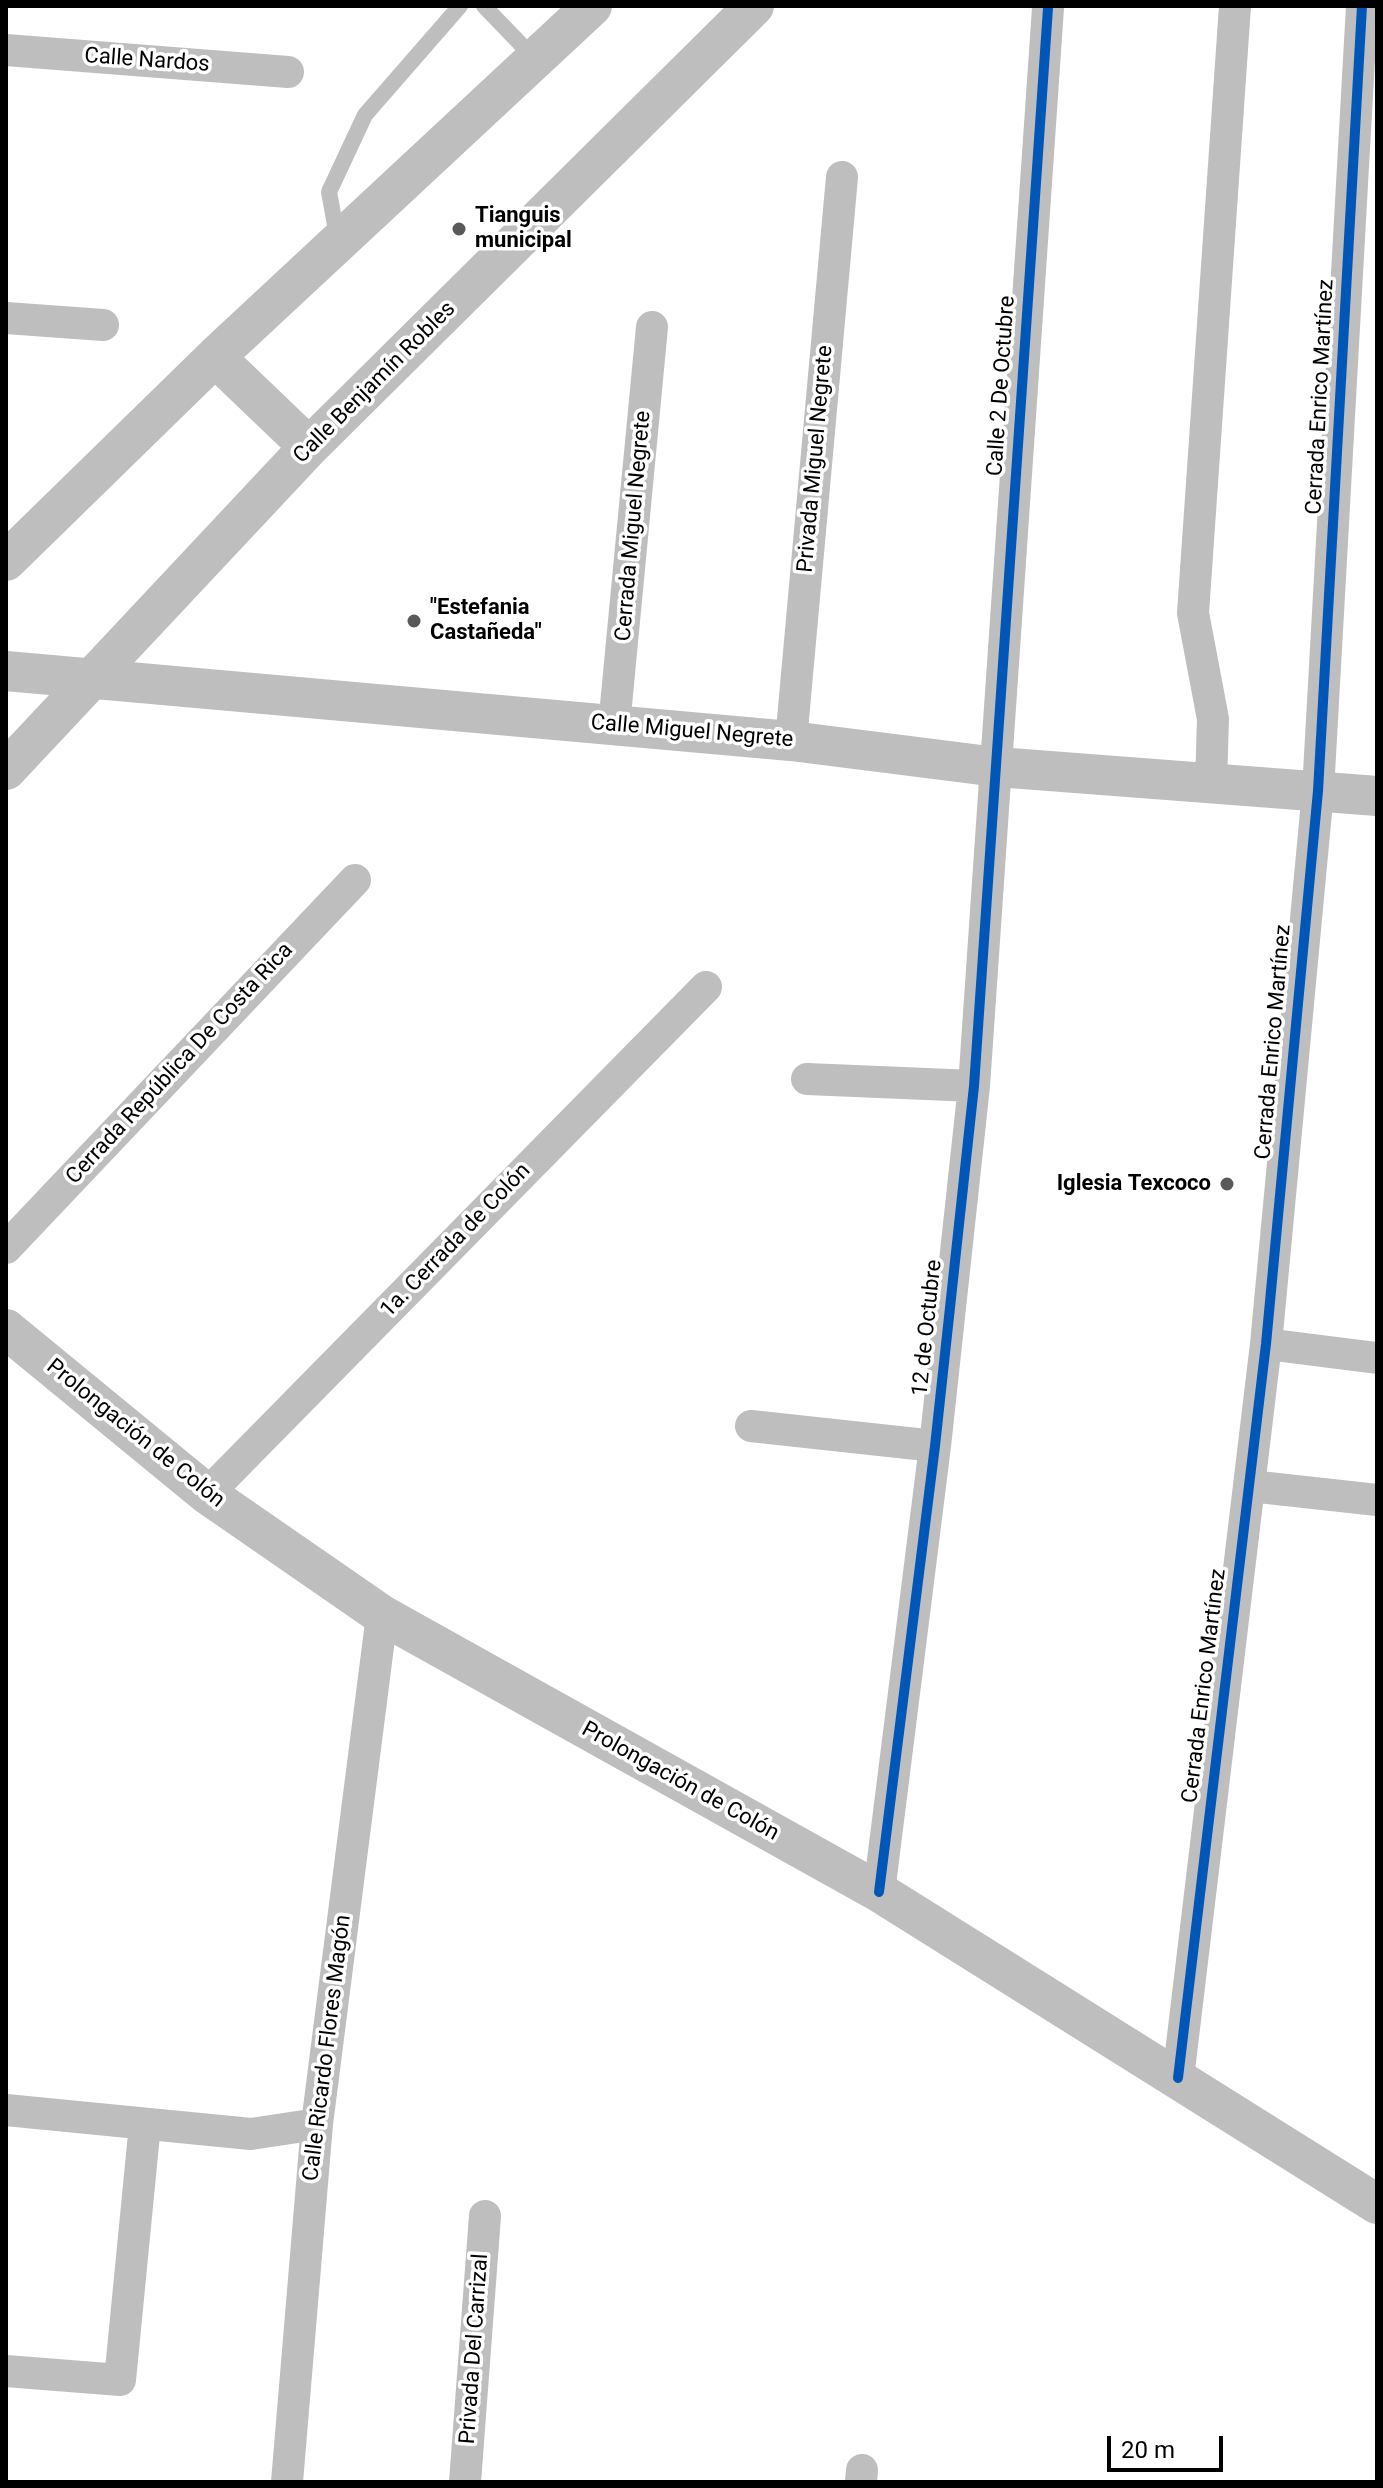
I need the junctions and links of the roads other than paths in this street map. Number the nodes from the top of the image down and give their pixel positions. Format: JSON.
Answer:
{"nodes":[{"id":1,"x":460,"y":6,"type":"edge"},
{"id":2,"x":484,"y":6,"type":"edge"},
{"id":3,"x":592,"y":6,"type":"edge"},
{"id":4,"x":754,"y":6,"type":"edge"},
{"id":5,"x":1235,"y":6,"type":"edge"},
{"id":6,"x":1362,"y":6,"type":"edge"},
{"id":7,"x":1048,"y":8,"type":"dead end"},
{"id":8,"x":6,"y":50,"type":"edge"},
{"id":9,"x":535,"y":59,"type":"junction"},
{"id":10,"x":288,"y":72,"type":"dead end"},
{"id":11,"x":842,"y":177,"type":"dead end"},
{"id":12,"x":338,"y":242,"type":"junction"},
{"id":13,"x":6,"y":318,"type":"edge"},
{"id":14,"x":103,"y":325,"type":"dead end"},
{"id":15,"x":652,"y":327,"type":"dead end"},
{"id":16,"x":215,"y":357,"type":"junction"},
{"id":17,"x":309,"y":447,"type":"junction"},
{"id":18,"x":6,"y":561,"type":"edge"},
{"id":19,"x":6,"y":671,"type":"edge"},
{"id":20,"x":93,"y":678,"type":"junction"},
{"id":21,"x":614,"y":726,"type":"junction"},
{"id":22,"x":791,"y":741,"type":"junction"},
{"id":23,"x":997,"y":767,"type":"junction"},
{"id":24,"x":6,"y":770,"type":"edge"},
{"id":25,"x":1211,"y":784,"type":"junction"},
{"id":26,"x":1318,"y":791,"type":"junction"},
{"id":27,"x":1377,"y":796,"type":"edge"},
{"id":28,"x":355,"y":880,"type":"dead end"},
{"id":29,"x":706,"y":987,"type":"dead end"},
{"id":30,"x":807,"y":1079,"type":"dead end"},
{"id":31,"x":974,"y":1086,"type":"junction"},
{"id":32,"x":6,"y":1248,"type":"edge"},
{"id":33,"x":6,"y":1329,"type":"edge"},
{"id":34,"x":1266,"y":1344,"type":"junction"},
{"id":35,"x":1377,"y":1358,"type":"edge"},
{"id":36,"x":751,"y":1426,"type":"dead end"},
{"id":37,"x":935,"y":1446,"type":"junction"},
{"id":38,"x":1250,"y":1486,"type":"junction"},
{"id":39,"x":207,"y":1494,"type":"junction"},
{"id":40,"x":1377,"y":1500,"type":"edge"},
{"id":41,"x":382,"y":1615,"type":"junction"},
{"id":42,"x":879,"y":1892,"type":"junction"},
{"id":43,"x":1178,"y":2078,"type":"junction"},
{"id":44,"x":6,"y":2110,"type":"edge"},
{"id":45,"x":145,"y":2124,"type":"junction"},
{"id":46,"x":317,"y":2124,"type":"junction"},
{"id":47,"x":1377,"y":2204,"type":"edge"},
{"id":48,"x":485,"y":2216,"type":"dead end"},
{"id":49,"x":6,"y":2371,"type":"edge"},
{"id":50,"x":287,"y":2482,"type":"edge"},
{"id":51,"x":465,"y":2482,"type":"edge"}],
"edges":[{"from":1,"to":12,"type":"lane"},
{"from":2,"to":9,"type":"lane"},
{"from":3,"to":9,"type":"street"},
{"from":4,"to":17,"type":"street","name":"Calle Benjamín Robles"},
{"from":5,"to":25,"type":"street"},
{"from":6,"to":26,"type":"street","name":"Cerrada Enrico Martínez"},
{"from":7,"to":23,"type":"street","name":"Calle 2 De Octubre"},
{"from":8,"to":10,"type":"street","name":"Calle Nardos"},
{"from":9,"to":12,"type":"street"},
{"from":11,"to":22,"type":"street","name":"Privada Miguel Negrete"},
{"from":12,"to":16,"type":"street"},
{"from":13,"to":14,"type":"street"},
{"from":15,"to":21,"type":"street","name":"Cerrada Miguel Negrete"},
{"from":16,"to":17,"type":"street"},
{"from":16,"to":18,"type":"street"},
{"from":17,"to":20,"type":"street","name":"Calle Benjamín Robles"},
{"from":19,"to":20,"type":"street","name":"Calle Miguel Negrete"},
{"from":20,"to":21,"type":"street","name":"Calle Miguel Negrete"},
{"from":20,"to":24,"type":"street","name":"Calle Benjamín Robles"},
{"from":21,"to":22,"type":"street","name":"Calle Miguel Negrete"},
{"from":22,"to":23,"type":"street","name":"Calle Miguel Negrete"},
{"from":23,"to":25,"type":"street","name":"Calle Miguel Negrete"},
{"from":23,"to":31,"type":"street","name":"12 de Octubre"},
{"from":25,"to":26,"type":"street","name":"Calle Miguel Negrete"},
{"from":26,"to":27,"type":"street","name":"Calle Miguel Negrete"},
{"from":26,"to":34,"type":"street","name":"Cerrada Enrico Martínez"},
{"from":28,"to":32,"type":"street","name":"Cerrada República De Costa Rica"},
{"from":29,"to":39,"type":"street","name":"1a. Cerrada de Colón"},
{"from":30,"to":31,"type":"street"},
{"from":31,"to":37,"type":"street","name":"12 de Octubre"},
{"from":33,"to":39,"type":"street","name":"Prolongación de Colón"},
{"from":34,"to":35,"type":"street"},
{"from":34,"to":38,"type":"street","name":"Cerrada Enrico Martínez"},
{"from":36,"to":37,"type":"street"},
{"from":37,"to":42,"type":"street","name":"12 de Octubre"},
{"from":38,"to":40,"type":"street"},
{"from":38,"to":43,"type":"street","name":"Cerrada Enrico Martínez"},
{"from":39,"to":41,"type":"street","name":"Prolongación de Colón"},
{"from":41,"to":42,"type":"street","name":"Prolongación de Colón"},
{"from":41,"to":46,"type":"street","name":"Calle Ricardo Flores Magón"},
{"from":42,"to":43,"type":"street","name":"Prolongación de Colón"},
{"from":43,"to":47,"type":"street","name":"Prolongación de Colón"},
{"from":44,"to":45,"type":"street"},
{"from":45,"to":46,"type":"street"},
{"from":45,"to":49,"type":"street"},
{"from":46,"to":50,"type":"street","name":"Calle Ricardo Flores Magón"},
{"from":48,"to":51,"type":"street","name":"Privada Del Carrizal"}]}
